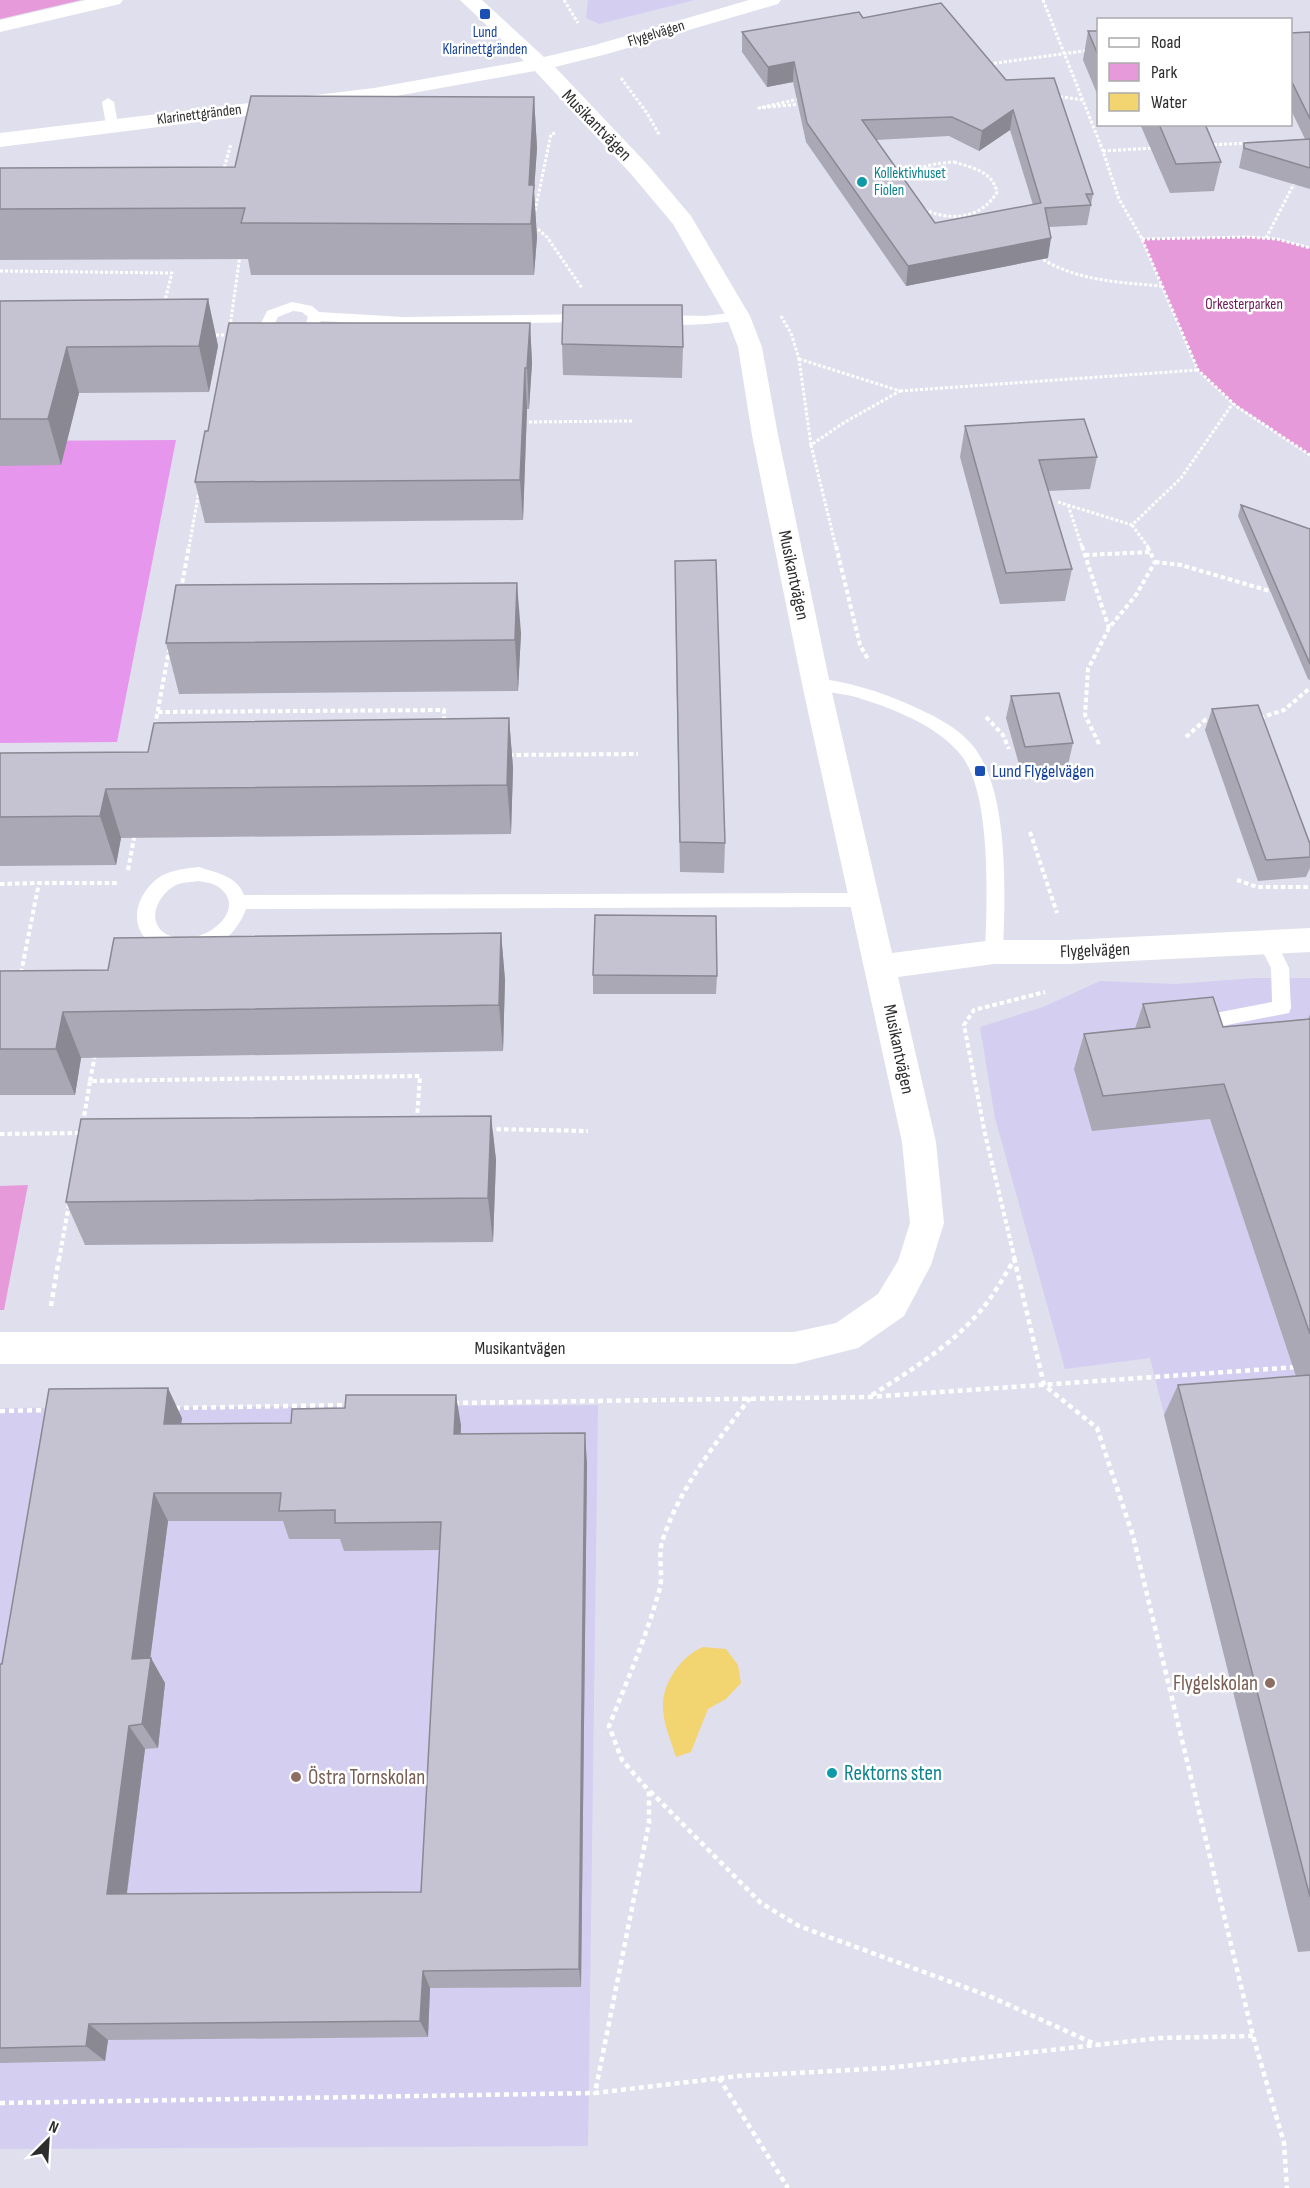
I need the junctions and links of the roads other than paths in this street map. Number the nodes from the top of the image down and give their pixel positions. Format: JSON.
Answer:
{"nodes":[{"id":1,"x":113,"y":0,"type":"edge"},
{"id":2,"x":470,"y":0,"type":"edge"},
{"id":3,"x":771,"y":0,"type":"edge"},
{"id":4,"x":0,"y":26,"type":"edge"},
{"id":5,"x":540,"y":64,"type":"junction"},
{"id":6,"x":108,"y":102,"type":"dead end"},
{"id":7,"x":112,"y":125,"type":"junction"},
{"id":8,"x":0,"y":140,"type":"edge"},
{"id":9,"x":315,"y":316,"type":"dead end"},
{"id":10,"x":738,"y":316,"type":"junction"},
{"id":11,"x":597,"y":318,"type":"edge"},
{"id":12,"x":641,"y":318,"type":"edge"},
{"id":13,"x":816,"y":684,"type":"junction"},
{"id":14,"x":865,"y":900,"type":"junction"},
{"id":15,"x":238,"y":902,"type":"junction"},
{"id":16,"x":1310,"y":940,"type":"edge"},
{"id":17,"x":1267,"y":942,"type":"junction"},
{"id":18,"x":994,"y":952,"type":"junction"},
{"id":19,"x":881,"y":967,"type":"junction"},
{"id":20,"x":1212,"y":1020,"type":"edge"},
{"id":21,"x":0,"y":1348,"type":"edge"}],
"edges":[{"from":1,"to":4,"type":"street"},
{"from":2,"to":5,"type":"street","name":"Musikantvägen"},
{"from":3,"to":5,"type":"street","name":"Flygelvägen"},
{"from":5,"to":7,"type":"street","name":"Klarinettgränden"},
{"from":5,"to":10,"type":"street","name":"Musikantvägen"},
{"from":6,"to":7,"type":"lane"},
{"from":7,"to":8,"type":"street","name":"Klarinettgränden"},
{"from":9,"to":11,"type":"lane"},
{"from":10,"to":12,"type":"lane"},
{"from":10,"to":13,"type":"street","name":"Musikantvägen"},
{"from":13,"to":14,"type":"street","name":"Musikantvägen"},
{"from":13,"to":18,"type":"lane"},
{"from":14,"to":15,"type":"lane"},
{"from":14,"to":19,"type":"street","name":"Musikantvägen"},
{"from":15,"to":15,"type":"lane"},
{"from":16,"to":17,"type":"street","name":"Flygelvägen"},
{"from":17,"to":18,"type":"street","name":"Flygelvägen"},
{"from":17,"to":20,"type":"lane"},
{"from":18,"to":19,"type":"street","name":"Flygelvägen"},
{"from":19,"to":21,"type":"street","name":"Musikantvägen"}]}
